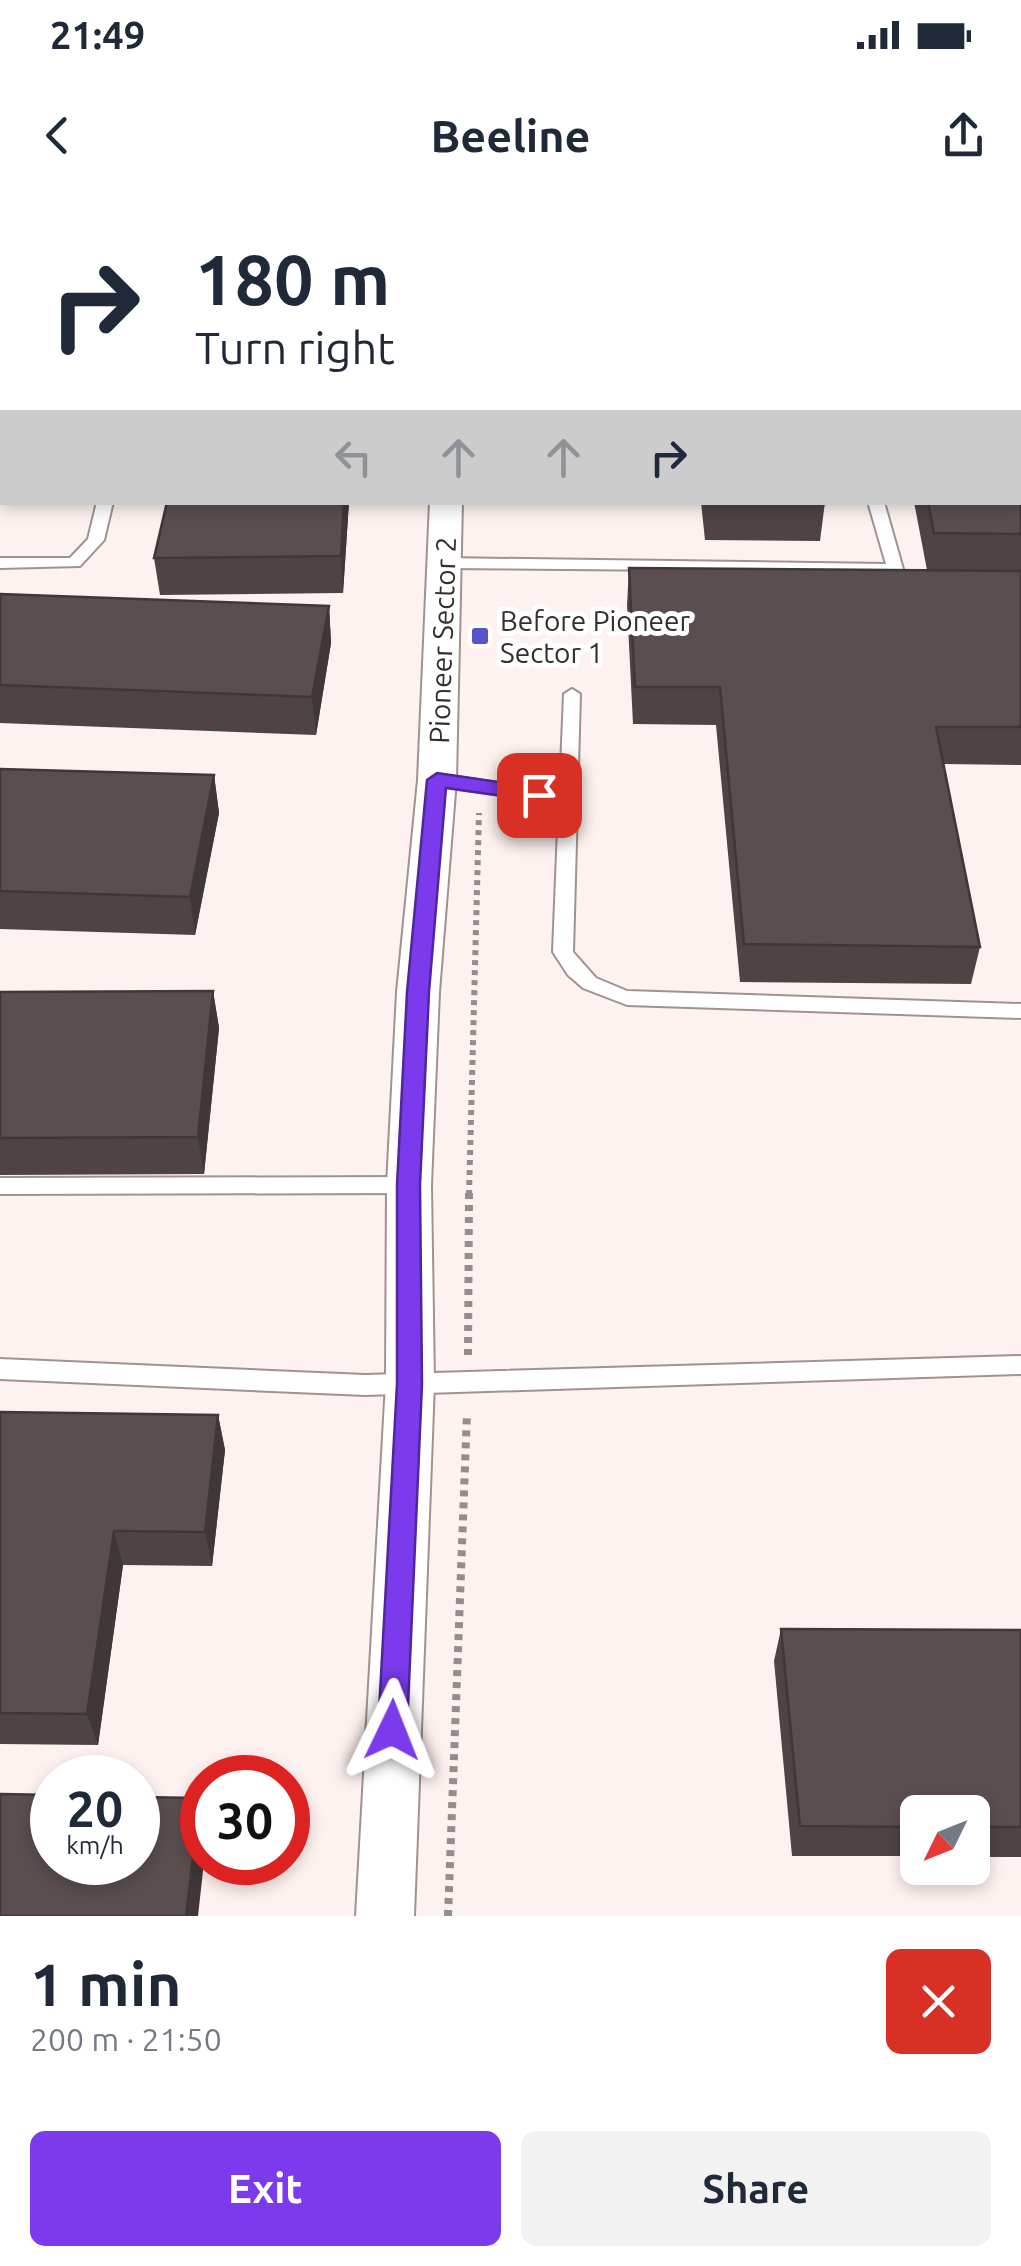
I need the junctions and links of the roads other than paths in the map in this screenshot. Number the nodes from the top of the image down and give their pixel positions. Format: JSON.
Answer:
{"nodes":[{"id":1,"x":103,"y":505,"type":"edge"},
{"id":2,"x":446,"y":505,"type":"edge"},
{"id":3,"x":877,"y":505,"type":"edge"},
{"id":4,"x":0,"y":562,"type":"edge"},
{"id":5,"x":444,"y":563,"type":"junction"},
{"id":6,"x":572,"y":694,"type":"dead end"},
{"id":7,"x":437,"y":780,"type":"junction"},
{"id":8,"x":569,"y":799,"type":"junction"},
{"id":9,"x":1021,"y":1012,"type":"edge"},
{"id":10,"x":408,"y":1185,"type":"junction"},
{"id":11,"x":0,"y":1186,"type":"edge"},
{"id":12,"x":1021,"y":1365,"type":"edge"},
{"id":13,"x":0,"y":1369,"type":"edge"},
{"id":14,"x":410,"y":1384,"type":"junction"},
{"id":15,"x":385,"y":1916,"type":"edge"}],
"edges":[{"from":1,"to":4,"type":"lane"},
{"from":2,"to":5,"type":"street","name":"Pioneer Sector 2"},
{"from":3,"to":5,"type":"lane"},
{"from":5,"to":7,"type":"street","name":"Pioneer Sector 2"},
{"from":6,"to":8,"type":"lane"},
{"from":7,"to":8,"type":"lane"},
{"from":7,"to":10,"type":"street","name":"Pioneer Sector 2"},
{"from":8,"to":9,"type":"lane"},
{"from":10,"to":11,"type":"lane"},
{"from":10,"to":14,"type":"street","name":"Pioneer Sector 2"},
{"from":12,"to":14,"type":"lane"},
{"from":13,"to":14,"type":"lane"},
{"from":14,"to":15,"type":"street","name":"Pioneer Sector 2"}]}
